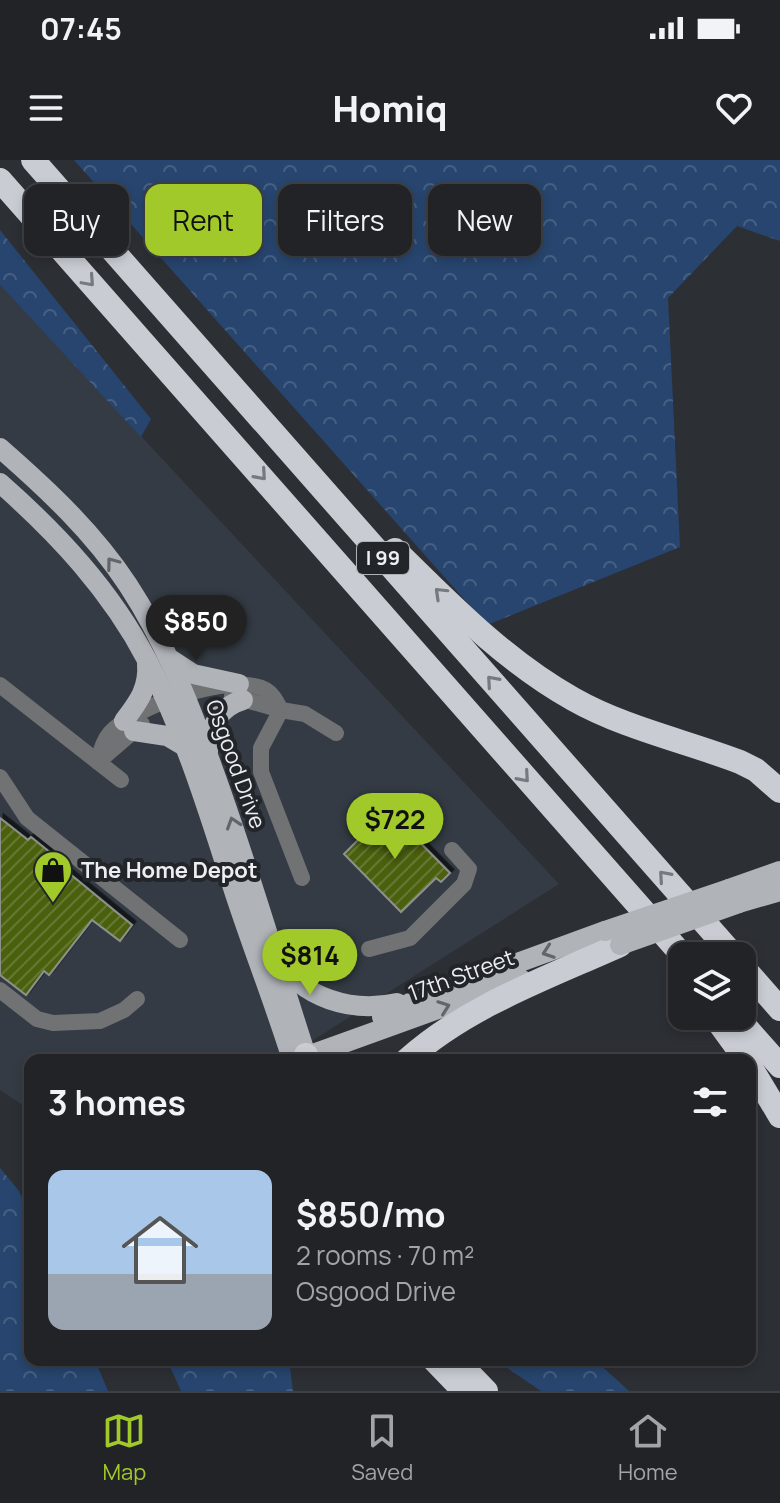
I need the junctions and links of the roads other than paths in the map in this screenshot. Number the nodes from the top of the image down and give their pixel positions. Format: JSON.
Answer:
{"nodes":[{"id":1,"x":33,"y":160,"type":"edge"},
{"id":2,"x":0,"y":180,"type":"edge"},
{"id":3,"x":130,"y":271,"type":"junction"},
{"id":4,"x":0,"y":448,"type":"edge"},
{"id":5,"x":0,"y":483,"type":"edge"},
{"id":6,"x":146,"y":659,"type":"junction"},
{"id":7,"x":170,"y":659,"type":"junction"},
{"id":8,"x":0,"y":685,"type":"edge"},
{"id":9,"x":241,"y":692,"type":"junction"},
{"id":10,"x":178,"y":703,"type":"junction"},
{"id":11,"x":281,"y":710,"type":"junction"},
{"id":12,"x":643,"y":727,"type":"junction"},
{"id":13,"x":122,"y":732,"type":"junction"},
{"id":14,"x":336,"y":733,"type":"dead end"},
{"id":15,"x":72,"y":742,"type":"junction"},
{"id":16,"x":184,"y":746,"type":"junction"},
{"id":17,"x":208,"y":755,"type":"junction"},
{"id":18,"x":98,"y":762,"type":"junction"},
{"id":19,"x":780,"y":766,"type":"edge"},
{"id":20,"x":0,"y":777,"type":"edge"},
{"id":21,"x":780,"y":791,"type":"edge"},
{"id":22,"x":578,"y":837,"type":"junction"},
{"id":23,"x":452,"y":850,"type":"dead end"},
{"id":24,"x":780,"y":871,"type":"edge"},
{"id":25,"x":302,"y":878,"type":"dead end"},
{"id":26,"x":780,"y":891,"type":"edge"},
{"id":27,"x":734,"y":896,"type":"junction"},
{"id":28,"x":613,"y":938,"type":"junction"},
{"id":29,"x":180,"y":940,"type":"dead end"},
{"id":30,"x":671,"y":942,"type":"edge"},
{"id":31,"x":722,"y":942,"type":"edge"},
{"id":32,"x":369,"y":949,"type":"dead end"},
{"id":33,"x":275,"y":950,"type":"junction"},
{"id":34,"x":668,"y":956,"type":"edge"},
{"id":35,"x":756,"y":982,"type":"edge"},
{"id":36,"x":0,"y":990,"type":"edge"},
{"id":37,"x":137,"y":999,"type":"dead end"},
{"id":38,"x":416,"y":1000,"type":"junction"},
{"id":39,"x":780,"y":1009,"type":"edge"},
{"id":40,"x":724,"y":1030,"type":"edge"},
{"id":41,"x":748,"y":1030,"type":"edge"},
{"id":42,"x":300,"y":1054,"type":"edge"},
{"id":43,"x":300,"y":1054,"type":"edge"},
{"id":44,"x":302,"y":1054,"type":"edge"},
{"id":45,"x":303,"y":1054,"type":"edge"},
{"id":46,"x":414,"y":1054,"type":"edge"},
{"id":47,"x":742,"y":1054,"type":"edge"},
{"id":48,"x":780,"y":1066,"type":"edge"},
{"id":49,"x":756,"y":1076,"type":"edge"},
{"id":50,"x":780,"y":1116,"type":"edge"},
{"id":51,"x":440,"y":1366,"type":"edge"},
{"id":52,"x":462,"y":1366,"type":"edge"},
{"id":53,"x":464,"y":1391,"type":"edge"},
{"id":54,"x":486,"y":1391,"type":"edge"}],
"edges":[{"from":1,"to":3,"type":"highway","number":"I 99"},
{"from":2,"to":22,"type":"highway","number":"I 99","one_way":true},
{"from":12,"to":3,"type":"highway","one_way":true},
{"from":31,"to":3,"type":"highway","number":"I 99","one_way":true},
{"from":7,"to":4,"type":"main road","name":"Osgood Drive","one_way":true},
{"from":5,"to":6,"type":"main road","name":"Osgood Drive"},
{"from":6,"to":10,"type":"main road","name":"Osgood Drive"},
{"from":6,"to":13,"type":"main road"},
{"from":7,"to":9,"type":"main road"},
{"from":7,"to":10,"type":"main road","name":"Osgood Drive"},
{"from":8,"to":15,"type":"lane"},
{"from":9,"to":10,"type":"lane"},
{"from":9,"to":11,"type":"lane"},
{"from":9,"to":17,"type":"main road"},
{"from":10,"to":13,"type":"lane"},
{"from":10,"to":16,"type":"main road","name":"Osgood Drive"},
{"from":10,"to":17,"type":"main road","name":"Osgood Drive"},
{"from":11,"to":14,"type":"lane"},
{"from":11,"to":25,"type":"lane"},
{"from":12,"to":19,"type":"highway"},
{"from":12,"to":21,"type":"highway"},
{"from":13,"to":15,"type":"lane"},
{"from":13,"to":16,"type":"main road"},
{"from":13,"to":18,"type":"lane"},
{"from":13,"to":18,"type":"lane"},
{"from":15,"to":18,"type":"lane"},
{"from":16,"to":42,"type":"main road","name":"Osgood Drive"},
{"from":33,"to":17,"type":"main road","name":"Osgood Drive","one_way":true},
{"from":20,"to":29,"type":"lane"},
{"from":22,"to":30,"type":"highway","number":"I 99"},
{"from":22,"to":34,"type":"highway"},
{"from":23,"to":32,"type":"lane"},
{"from":24,"to":27,"type":"main road","name":"17th Street"},
{"from":26,"to":27,"type":"main road","name":"17th Street"},
{"from":27,"to":28,"type":"main road","name":"17th Street","bridge":true},
{"from":28,"to":38,"type":"main road","name":"17th Street","one_way":true},
{"from":45,"to":28,"type":"main road","name":"17th Street","one_way":true},
{"from":28,"to":46,"type":"highway"},
{"from":33,"to":38,"type":"main road"},
{"from":33,"to":43,"type":"main road","name":"Osgood Drive"},
{"from":35,"to":39,"type":"highway"},
{"from":36,"to":37,"type":"lane"},
{"from":38,"to":44,"type":"main road","name":"17th Street"},
{"from":40,"to":47,"type":"highway"},
{"from":41,"to":48,"type":"highway"},
{"from":49,"to":50,"type":"highway"},
{"from":51,"to":53,"type":"highway"},
{"from":52,"to":54,"type":"highway"}]}
